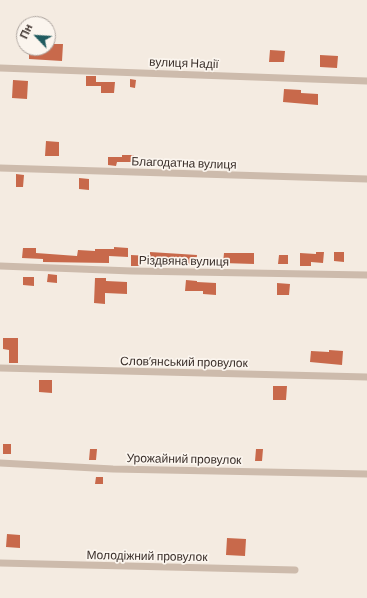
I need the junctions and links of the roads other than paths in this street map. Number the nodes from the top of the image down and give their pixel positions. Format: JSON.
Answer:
{"nodes":[{"id":1,"x":0,"y":68,"type":"edge"},
{"id":2,"x":367,"y":81,"type":"edge"},
{"id":3,"x":0,"y":168,"type":"edge"},
{"id":4,"x":367,"y":179,"type":"edge"},
{"id":5,"x":0,"y":266,"type":"edge"},
{"id":6,"x":367,"y":275,"type":"edge"},
{"id":7,"x":0,"y":368,"type":"edge"},
{"id":8,"x":367,"y":378,"type":"edge"},
{"id":9,"x":0,"y":463,"type":"edge"},
{"id":10,"x":367,"y":474,"type":"edge"},
{"id":11,"x":0,"y":563,"type":"edge"},
{"id":12,"x":294,"y":570,"type":"dead end"}],
"edges":[{"from":1,"to":2,"type":"street","name":"вулиця Надії"},
{"from":3,"to":4,"type":"street","name":"Благодатна вулиця"},
{"from":5,"to":6,"type":"street","name":"Різдвяна вулиця"},
{"from":7,"to":8,"type":"street","name":"Словʼянський провулок"},
{"from":9,"to":10,"type":"street","name":"Урожайний провулок"},
{"from":11,"to":12,"type":"street","name":"Молодіжний провулок"}]}
